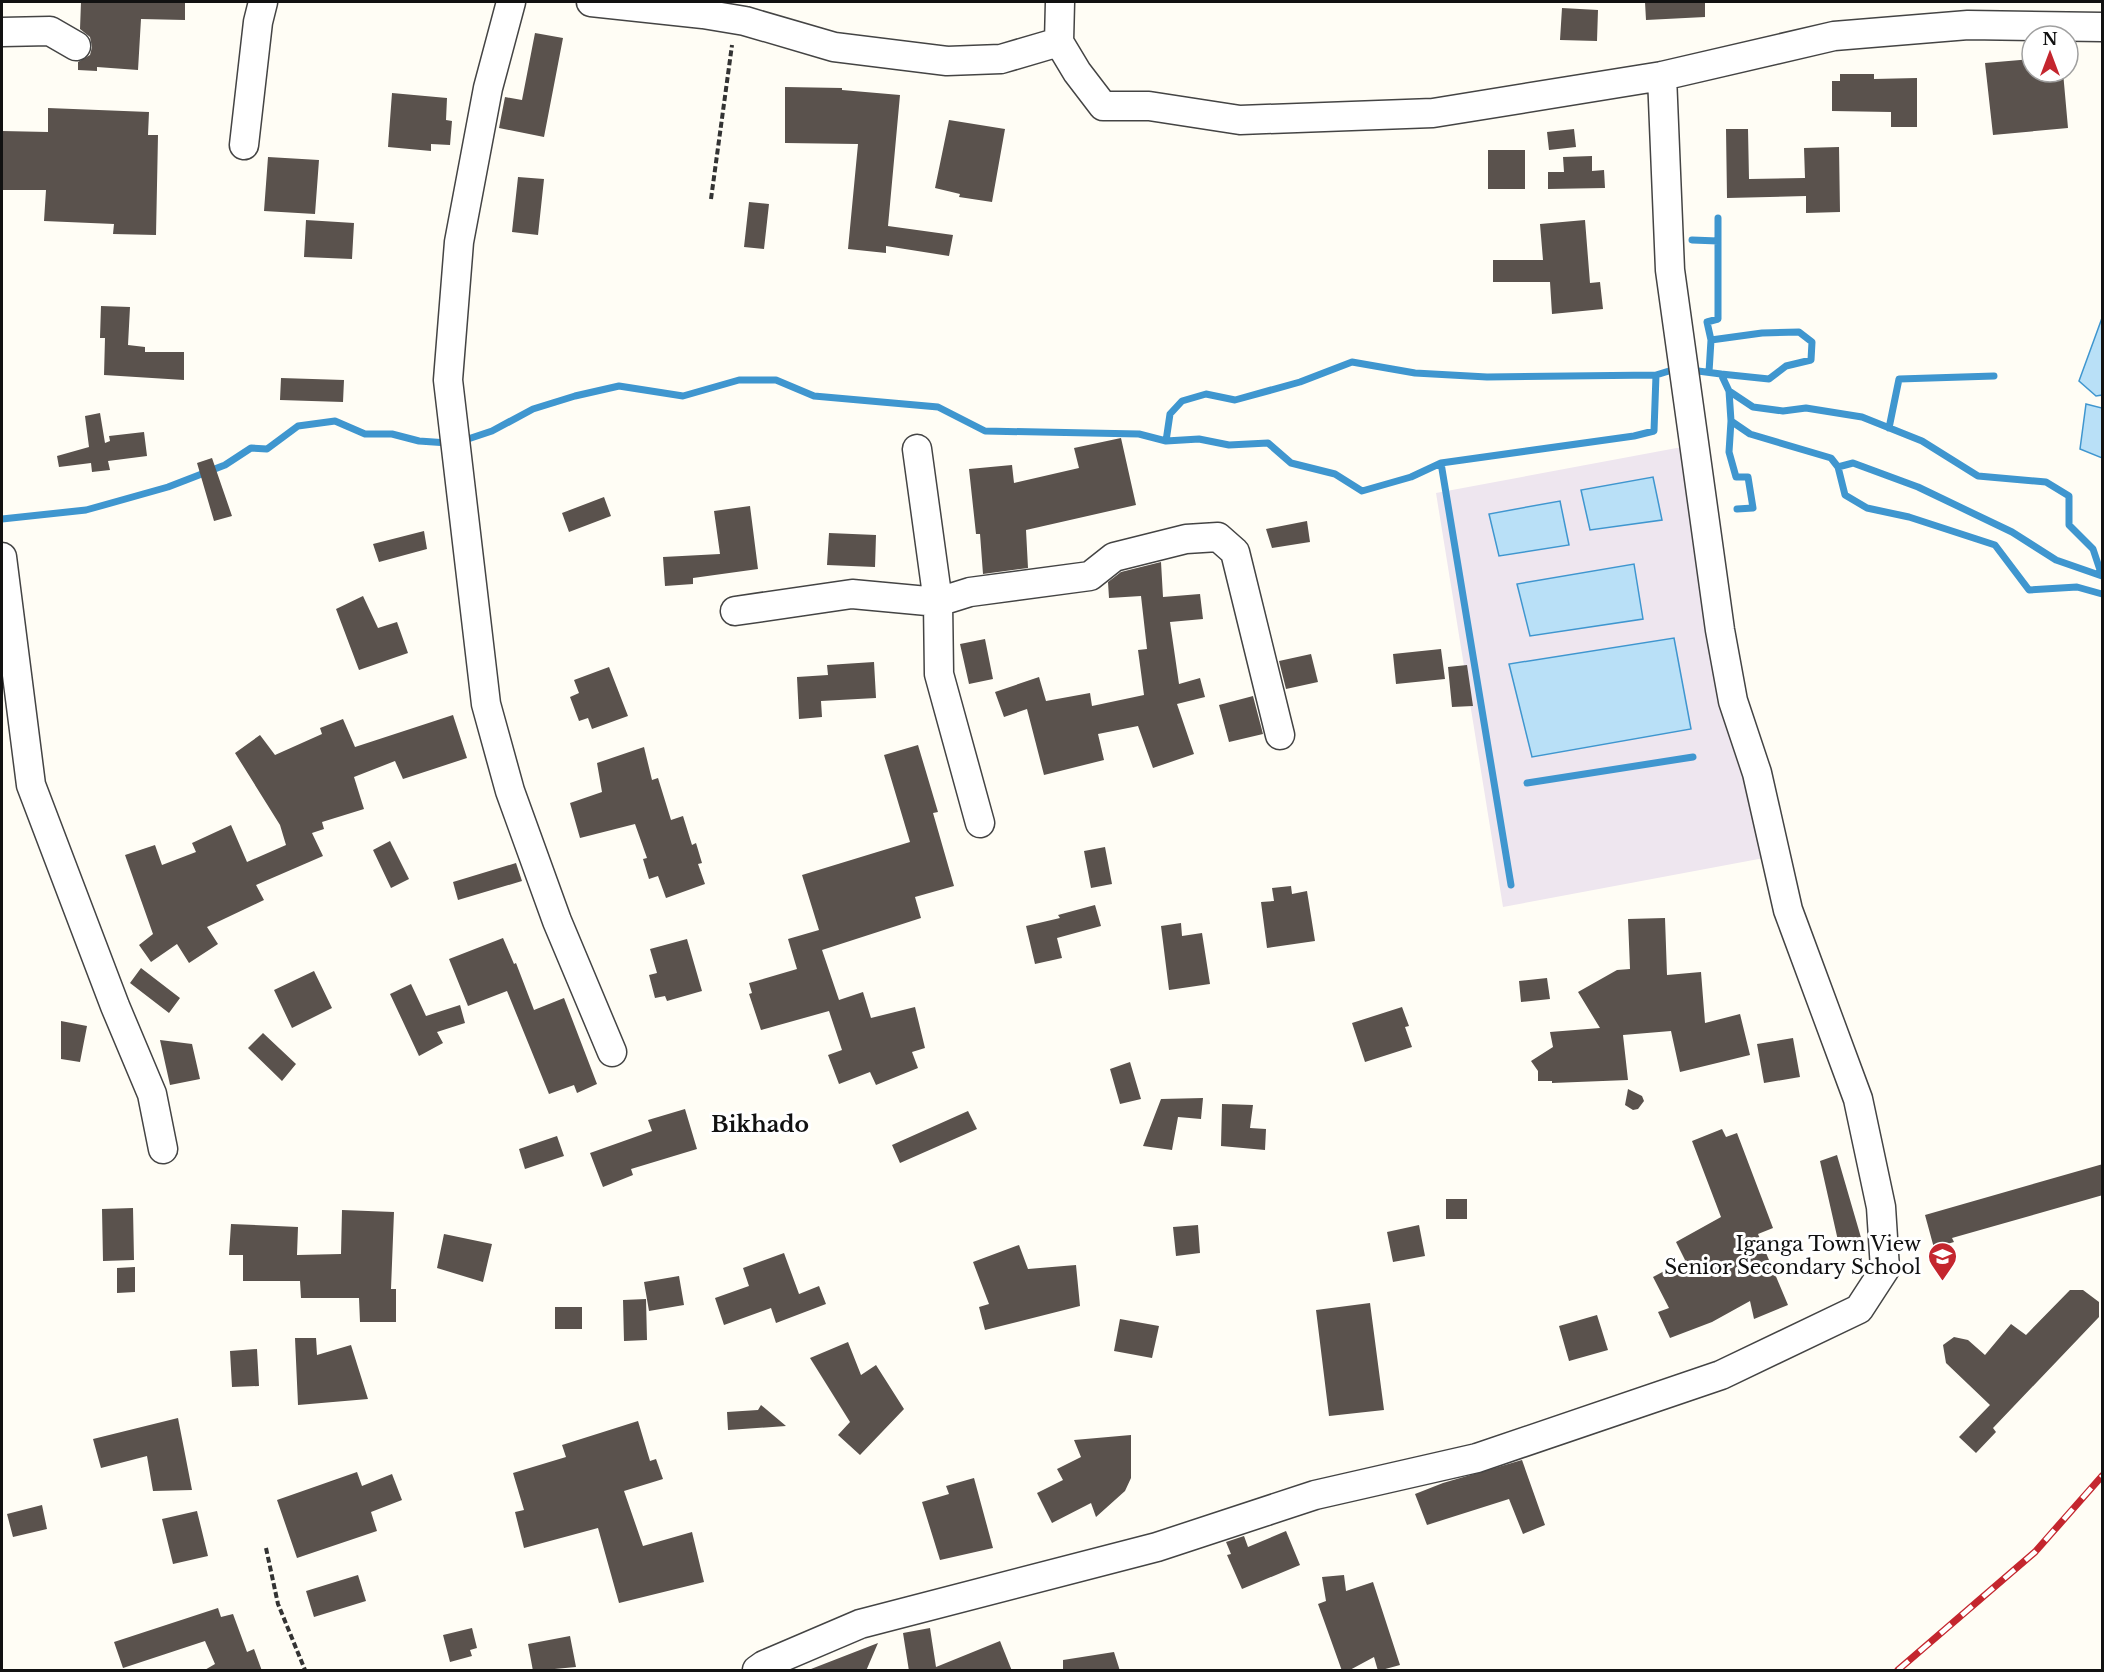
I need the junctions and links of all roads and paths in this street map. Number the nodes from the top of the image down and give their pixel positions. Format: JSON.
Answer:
{"nodes":[{"id":1,"x":263,"y":2,"type":"edge"},
{"id":2,"x":511,"y":2,"type":"edge"},
{"id":3,"x":591,"y":2,"type":"edge"},
{"id":4,"x":1060,"y":2,"type":"edge"},
{"id":5,"x":745,"y":21,"type":"junction"},
{"id":6,"x":2103,"y":27,"type":"edge"},
{"id":7,"x":2,"y":32,"type":"edge"},
{"id":8,"x":1059,"y":42,"type":"junction"},
{"id":9,"x":76,"y":46,"type":"dead end"},
{"id":10,"x":1662,"y":76,"type":"junction"},
{"id":11,"x":244,"y":145,"type":"dead end"},
{"id":12,"x":711,"y":199,"type":"dead end"},
{"id":13,"x":917,"y":449,"type":"dead end"},
{"id":14,"x":2,"y":557,"type":"edge"},
{"id":15,"x":938,"y":602,"type":"junction"},
{"id":16,"x":735,"y":610,"type":"dead end"},
{"id":17,"x":1280,"y":735,"type":"dead end"},
{"id":18,"x":981,"y":823,"type":"dead end"},
{"id":19,"x":612,"y":1052,"type":"dead end"},
{"id":20,"x":163,"y":1149,"type":"dead end"},
{"id":21,"x":266,"y":1548,"type":"dead end"},
{"id":22,"x":305,"y":1671,"type":"edge"},
{"id":23,"x":757,"y":1671,"type":"edge"}],
"edges":[{"from":1,"to":11,"type":"street"},
{"from":2,"to":19,"type":"street"},
{"from":3,"to":5,"type":"street"},
{"from":4,"to":8,"type":"street"},
{"from":5,"to":8,"type":"street"},
{"from":5,"to":12,"type":"path"},
{"from":6,"to":10,"type":"street"},
{"from":7,"to":9,"type":"street"},
{"from":8,"to":10,"type":"street"},
{"from":10,"to":23,"type":"street"},
{"from":13,"to":15,"type":"street"},
{"from":14,"to":20,"type":"street"},
{"from":15,"to":16,"type":"street"},
{"from":15,"to":17,"type":"street"},
{"from":15,"to":18,"type":"street"},
{"from":21,"to":22,"type":"path"}]}
